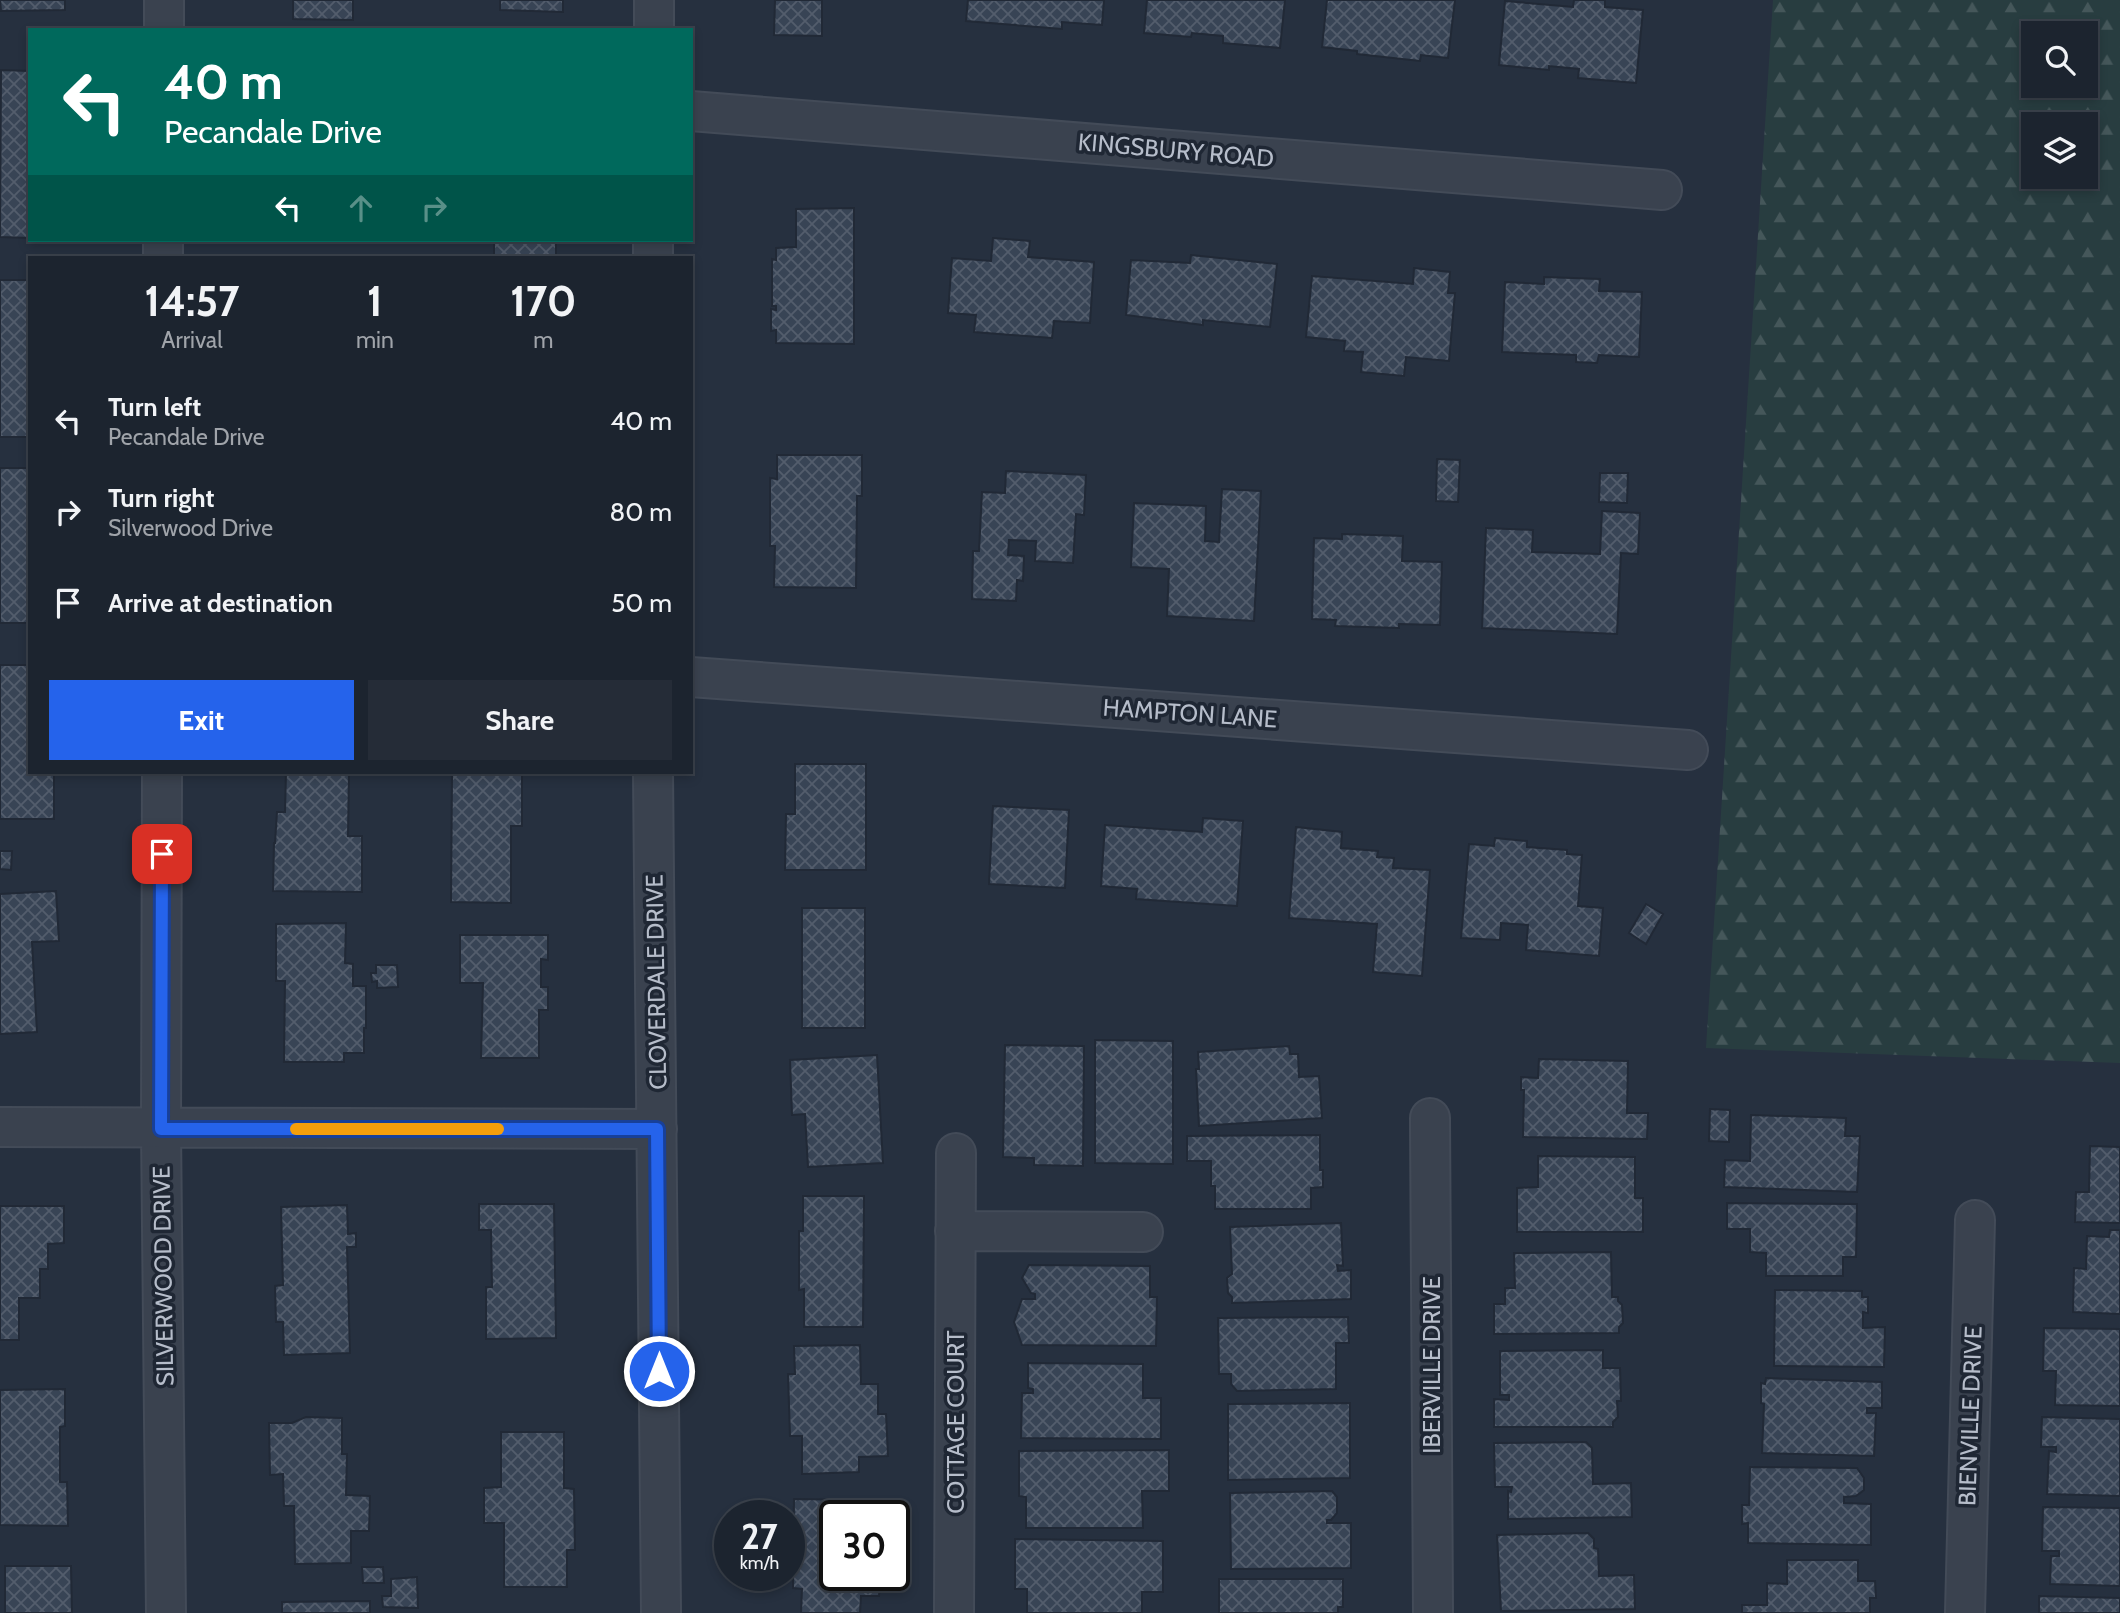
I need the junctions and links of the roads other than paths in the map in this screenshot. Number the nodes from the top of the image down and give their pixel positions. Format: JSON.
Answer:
{"nodes":[{"id":1,"x":164,"y":0,"type":"edge"},
{"id":2,"x":654,"y":0,"type":"edge"},
{"id":3,"x":164,"y":28,"type":"edge"},
{"id":4,"x":654,"y":28,"type":"edge"},
{"id":5,"x":693,"y":111,"type":"edge"},
{"id":6,"x":1662,"y":190,"type":"dead end"},
{"id":7,"x":693,"y":677,"type":"edge"},
{"id":8,"x":1688,"y":750,"type":"dead end"},
{"id":9,"x":162,"y":774,"type":"edge"},
{"id":10,"x":653,"y":774,"type":"edge"},
{"id":11,"x":1430,"y":1118,"type":"dead end"},
{"id":12,"x":0,"y":1127,"type":"edge"},
{"id":13,"x":161,"y":1129,"type":"junction"},
{"id":14,"x":657,"y":1129,"type":"junction"},
{"id":15,"x":956,"y":1153,"type":"dead end"},
{"id":16,"x":1975,"y":1220,"type":"dead end"},
{"id":17,"x":955,"y":1231,"type":"junction"},
{"id":18,"x":1143,"y":1232,"type":"dead end"},
{"id":19,"x":166,"y":1613,"type":"edge"},
{"id":20,"x":661,"y":1613,"type":"edge"},
{"id":21,"x":954,"y":1613,"type":"edge"},
{"id":22,"x":1433,"y":1613,"type":"edge"},
{"id":23,"x":1965,"y":1613,"type":"edge"}],
"edges":[{"from":1,"to":3,"type":"street"},
{"from":2,"to":4,"type":"street"},
{"from":5,"to":6,"type":"street","name":"KINGSBURY ROAD"},
{"from":7,"to":8,"type":"street","name":"HAMPTON LANE"},
{"from":9,"to":13,"type":"street","name":"SILVERWOOD DRIVE"},
{"from":10,"to":14,"type":"street","name":"CLOVERDALE DRIVE"},
{"from":11,"to":22,"type":"street","name":"IBERVILLE DRIVE"},
{"from":12,"to":13,"type":"street"},
{"from":13,"to":14,"type":"street"},
{"from":13,"to":19,"type":"street","name":"SILVERWOOD DRIVE"},
{"from":14,"to":20,"type":"street","name":"CLOVERDALE DRIVE"},
{"from":15,"to":17,"type":"street","name":"COTTAGE COURT"},
{"from":16,"to":23,"type":"street","name":"BIENVILLE DRIVE"},
{"from":17,"to":18,"type":"street"},
{"from":17,"to":21,"type":"street","name":"COTTAGE COURT"}]}
